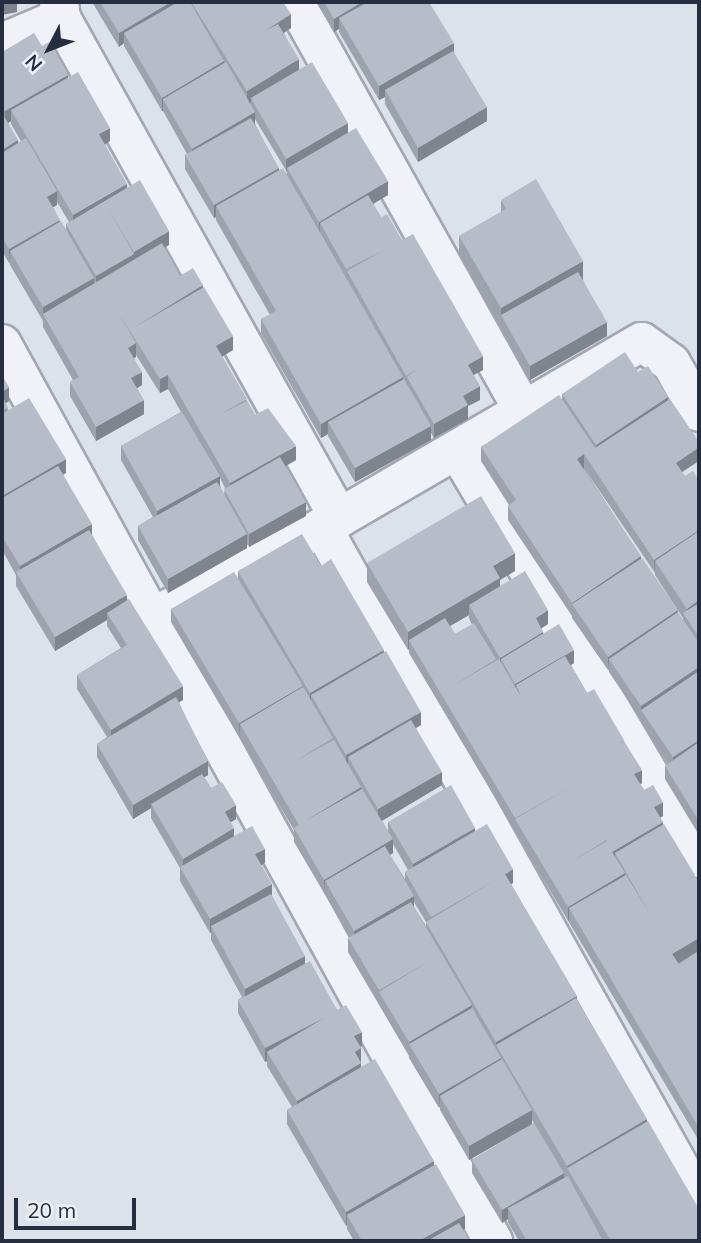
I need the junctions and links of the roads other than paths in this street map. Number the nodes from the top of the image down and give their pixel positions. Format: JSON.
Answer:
{"nodes":[{"id":1,"x":295,"y":2,"type":"edge"},
{"id":2,"x":60,"y":10,"type":"edge"},
{"id":3,"x":2,"y":43,"type":"edge"},
{"id":4,"x":2,"y":344,"type":"edge"},
{"id":5,"x":524,"y":411,"type":"junction"},
{"id":6,"x":699,"y":412,"type":"edge"},
{"id":7,"x":458,"y":451,"type":"junction"},
{"id":8,"x":330,"y":522,"type":"junction"},
{"id":9,"x":153,"y":617,"type":"junction"},
{"id":10,"x":699,"y":858,"type":"edge"},
{"id":11,"x":699,"y":1202,"type":"edge"},
{"id":12,"x":493,"y":1241,"type":"edge"}],
"edges":[{"from":1,"to":5,"type":"street"},
{"from":2,"to":3,"type":"street"},
{"from":2,"to":8,"type":"street"},
{"from":4,"to":9,"type":"street"},
{"from":5,"to":6,"type":"street"},
{"from":5,"to":7,"type":"street"},
{"from":7,"to":8,"type":"street"},
{"from":7,"to":10,"type":"street"},
{"from":8,"to":9,"type":"street"},
{"from":8,"to":11,"type":"street"},
{"from":9,"to":12,"type":"street"}]}
